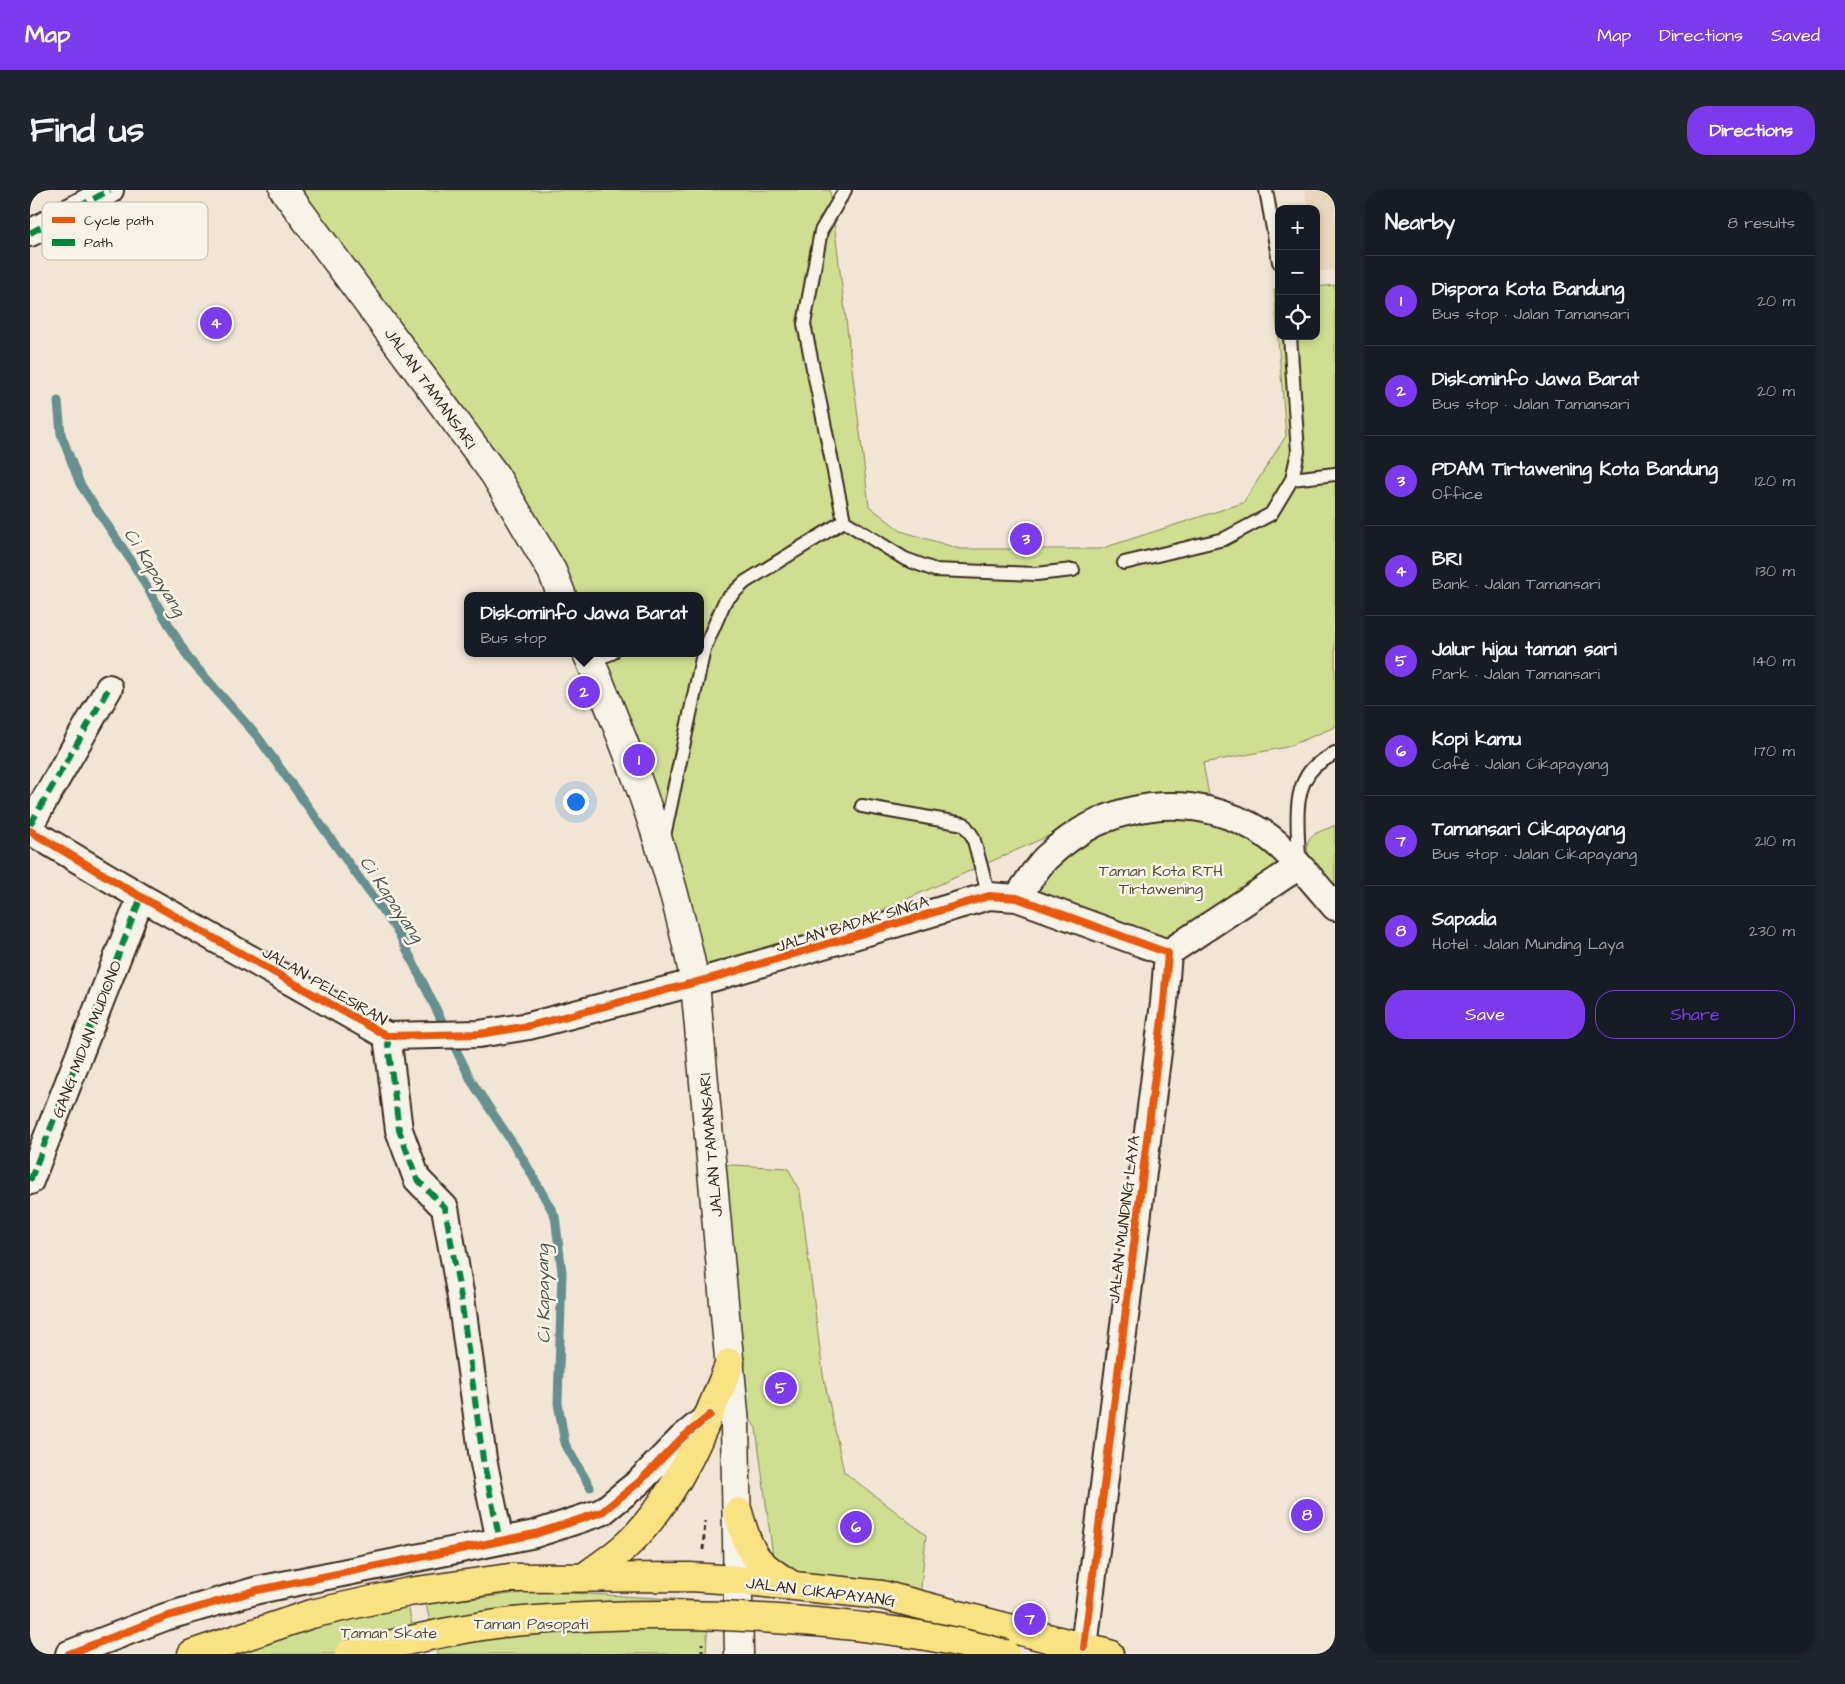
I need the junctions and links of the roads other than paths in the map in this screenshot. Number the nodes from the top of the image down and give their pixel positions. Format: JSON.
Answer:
{"nodes":[{"id":1,"x":110,"y":190,"type":"edge"},
{"id":2,"x":284,"y":190,"type":"edge"},
{"id":3,"x":846,"y":190,"type":"edge"},
{"id":4,"x":1266,"y":190,"type":"edge"},
{"id":5,"x":88,"y":202,"type":"edge"},
{"id":6,"x":42,"y":227,"type":"edge"},
{"id":7,"x":30,"y":234,"type":"edge"},
{"id":8,"x":1277,"y":250,"type":"edge"},
{"id":9,"x":1290,"y":340,"type":"edge"},
{"id":10,"x":1335,"y":474,"type":"edge"},
{"id":11,"x":1292,"y":479,"type":"junction"},
{"id":12,"x":844,"y":521,"type":"junction"},
{"id":13,"x":1124,"y":563,"type":"dead end"},
{"id":14,"x":1073,"y":570,"type":"dead end"},
{"id":15,"x":560,"y":592,"type":"edge"},
{"id":16,"x":704,"y":644,"type":"edge"},
{"id":17,"x":596,"y":657,"type":"edge"},
{"id":18,"x":700,"y":657,"type":"edge"},
{"id":19,"x":109,"y":688,"type":"dead end"},
{"id":20,"x":1335,"y":753,"type":"edge"},
{"id":21,"x":862,"y":806,"type":"dead end"},
{"id":22,"x":30,"y":824,"type":"edge"},
{"id":23,"x":30,"y":830,"type":"edge"},
{"id":24,"x":661,"y":852,"type":"junction"},
{"id":25,"x":1299,"y":866,"type":"junction"},
{"id":26,"x":988,"y":896,"type":"junction"},
{"id":27,"x":141,"y":897,"type":"junction"},
{"id":28,"x":1018,"y":898,"type":"junction"},
{"id":29,"x":1335,"y":907,"type":"edge"},
{"id":30,"x":1168,"y":953,"type":"junction"},
{"id":31,"x":695,"y":982,"type":"junction"},
{"id":32,"x":387,"y":1036,"type":"junction"},
{"id":33,"x":30,"y":1181,"type":"edge"},
{"id":34,"x":730,"y":1363,"type":"junction"},
{"id":35,"x":710,"y":1415,"type":"junction"},
{"id":36,"x":738,"y":1512,"type":"junction"},
{"id":37,"x":500,"y":1540,"type":"junction"},
{"id":38,"x":586,"y":1576,"type":"junction"},
{"id":39,"x":736,"y":1580,"type":"junction"},
{"id":40,"x":793,"y":1586,"type":"junction"},
{"id":41,"x":1096,"y":1650,"type":"edge"},
{"id":42,"x":69,"y":1654,"type":"edge"},
{"id":43,"x":192,"y":1654,"type":"edge"},
{"id":44,"x":349,"y":1654,"type":"edge"},
{"id":45,"x":739,"y":1654,"type":"edge"},
{"id":46,"x":1005,"y":1654,"type":"edge"}],
"edges":[{"from":1,"to":5,"type":"street"},
{"from":2,"to":15,"type":"main road","name":"JALAN TAMANSARI"},
{"from":3,"to":12,"type":"lane"},
{"from":4,"to":8,"type":"lane"},
{"from":6,"to":7,"type":"street"},
{"from":9,"to":11,"type":"lane"},
{"from":10,"to":11,"type":"lane"},
{"from":11,"to":13,"type":"lane"},
{"from":12,"to":14,"type":"lane"},
{"from":12,"to":16,"type":"lane"},
{"from":17,"to":24,"type":"main road","name":"JALAN TAMANSARI"},
{"from":18,"to":24,"type":"lane"},
{"from":19,"to":22,"type":"street"},
{"from":20,"to":25,"type":"lane"},
{"from":21,"to":26,"type":"lane"},
{"from":23,"to":27,"type":"street","name":"JALAN PELESIRAN"},
{"from":24,"to":31,"type":"main road","name":"JALAN TAMANSARI"},
{"from":25,"to":28,"type":"street"},
{"from":25,"to":29,"type":"street"},
{"from":25,"to":30,"type":"street"},
{"from":26,"to":28,"type":"street","name":"JALAN BADAK SINGA"},
{"from":26,"to":31,"type":"street","name":"JALAN BADAK SINGA"},
{"from":27,"to":32,"type":"street","name":"JALAN PELESIRAN"},
{"from":27,"to":33,"type":"street","name":"GANG MIDUN MUDIONO"},
{"from":28,"to":30,"type":"street"},
{"from":30,"to":41,"type":"street","name":"JALAN MUNDING LAYA"},
{"from":31,"to":32,"type":"street","name":"JALAN PELESIRAN"},
{"from":31,"to":34,"type":"main road","name":"JALAN TAMANSARI"},
{"from":32,"to":37,"type":"street"},
{"from":34,"to":35,"type":"main road"},
{"from":34,"to":36,"type":"main road","name":"JALAN TAMANSARI"},
{"from":35,"to":37,"type":"street"},
{"from":35,"to":38,"type":"main road"},
{"from":36,"to":39,"type":"main road","name":"JALAN TAMANSARI"},
{"from":36,"to":40,"type":"main road"},
{"from":37,"to":42,"type":"street"},
{"from":38,"to":39,"type":"main road","name":"JALAN CIKAPAYANG"},
{"from":38,"to":43,"type":"main road","name":"JALAN CIKAPAYANG"},
{"from":39,"to":40,"type":"main road","name":"JALAN CIKAPAYANG"},
{"from":39,"to":45,"type":"main road","name":"JALAN TAMANSARI"},
{"from":40,"to":41,"type":"main road","name":"JALAN CIKAPAYANG"},
{"from":44,"to":46,"type":"main road","bridge":true}]}
